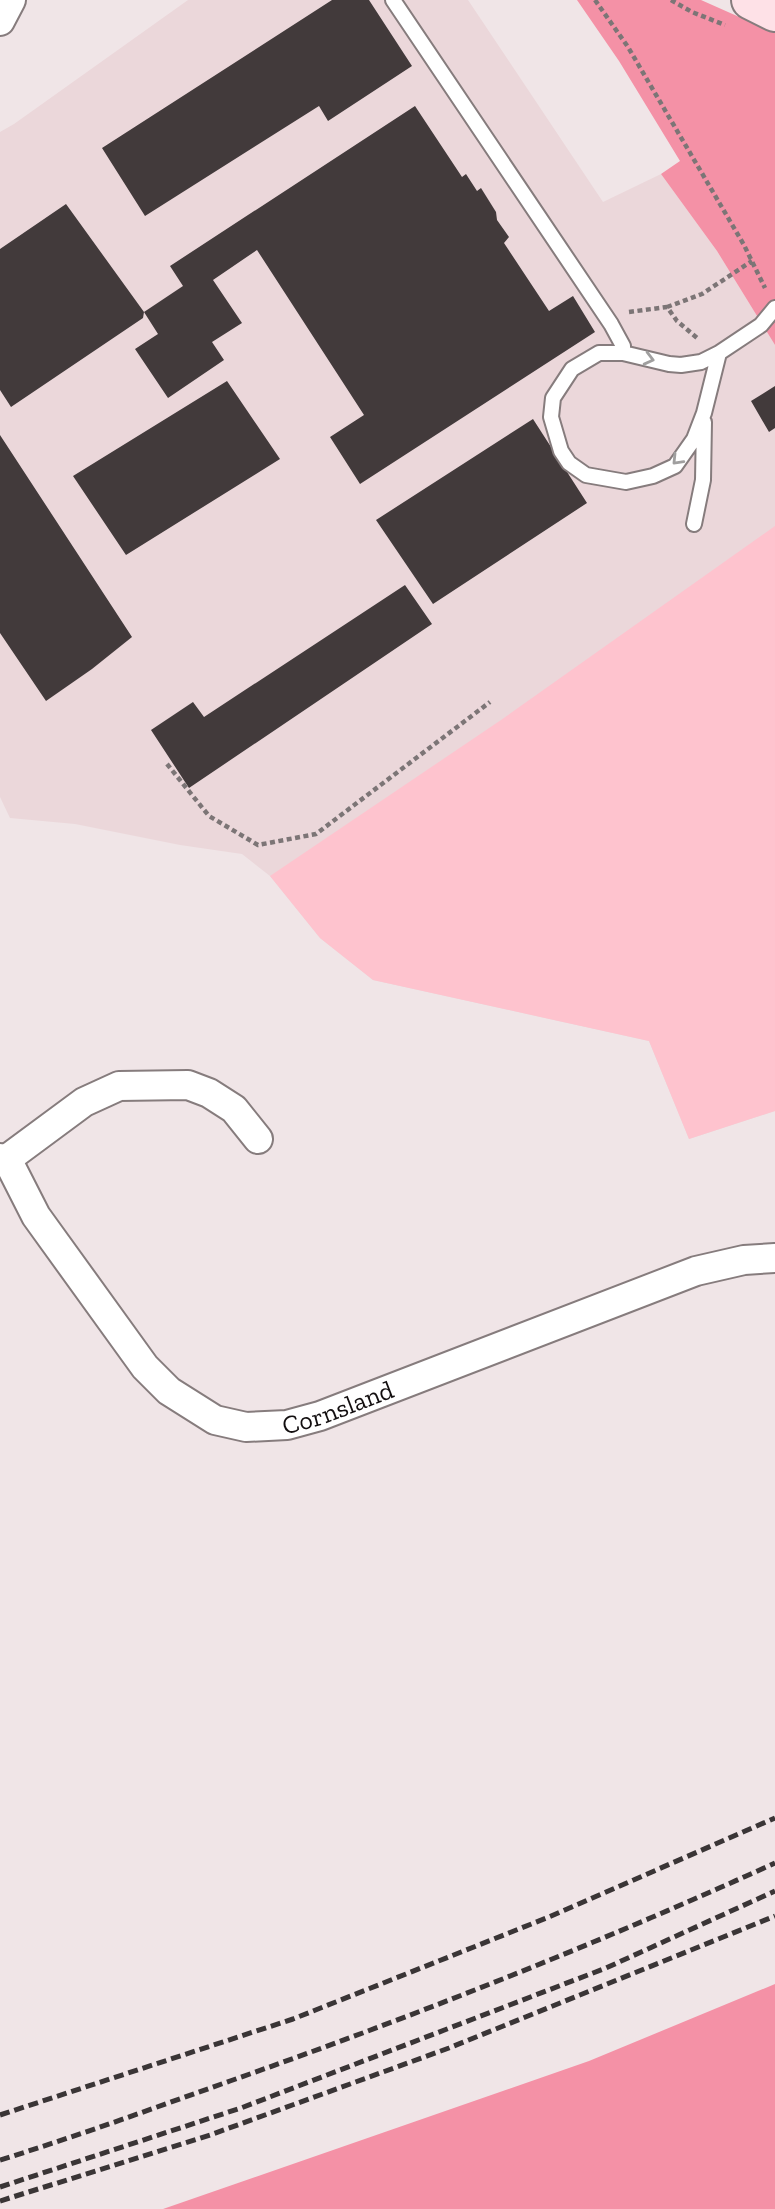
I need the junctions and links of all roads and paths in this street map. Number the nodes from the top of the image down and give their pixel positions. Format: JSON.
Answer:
{"nodes":[{"id":1,"x":10,"y":0,"type":"edge"},
{"id":2,"x":393,"y":0,"type":"edge"},
{"id":3,"x":595,"y":0,"type":"edge"},
{"id":4,"x":751,"y":0,"type":"edge"},
{"id":5,"x":775,"y":12,"type":"edge"},
{"id":6,"x":0,"y":21,"type":"edge"},
{"id":7,"x":752,"y":261,"type":"junction"},
{"id":8,"x":772,"y":302,"type":"edge"},
{"id":9,"x":667,"y":307,"type":"junction"},
{"id":10,"x":608,"y":320,"type":"junction"},
{"id":11,"x":622,"y":353,"type":"junction"},
{"id":12,"x":719,"y":353,"type":"junction"},
{"id":13,"x":704,"y":413,"type":"junction"},
{"id":14,"x":694,"y":524,"type":"dead end"},
{"id":15,"x":490,"y":702,"type":"dead end"},
{"id":16,"x":167,"y":764,"type":"dead end"},
{"id":17,"x":258,"y":1139,"type":"dead end"},
{"id":18,"x":4,"y":1158,"type":"edge"},
{"id":19,"x":775,"y":1258,"type":"edge"}],
"edges":[{"from":1,"to":6,"type":"street"},
{"from":2,"to":10,"type":"lane"},
{"from":3,"to":7,"type":"path"},
{"from":4,"to":5,"type":"street"},
{"from":7,"to":8,"type":"path"},
{"from":7,"to":9,"type":"path"},
{"from":8,"to":12,"type":"lane"},
{"from":9,"to":10,"type":"path"},
{"from":9,"to":12,"type":"path"},
{"from":10,"to":11,"type":"lane"},
{"from":11,"to":12,"type":"lane","one_way":true},
{"from":13,"to":11,"type":"lane","one_way":true},
{"from":12,"to":13,"type":"lane"},
{"from":13,"to":14,"type":"lane"},
{"from":15,"to":16,"type":"path"},
{"from":17,"to":18,"type":"street","name":"Cornsland"},
{"from":18,"to":19,"type":"street","name":"Cornsland"}]}
